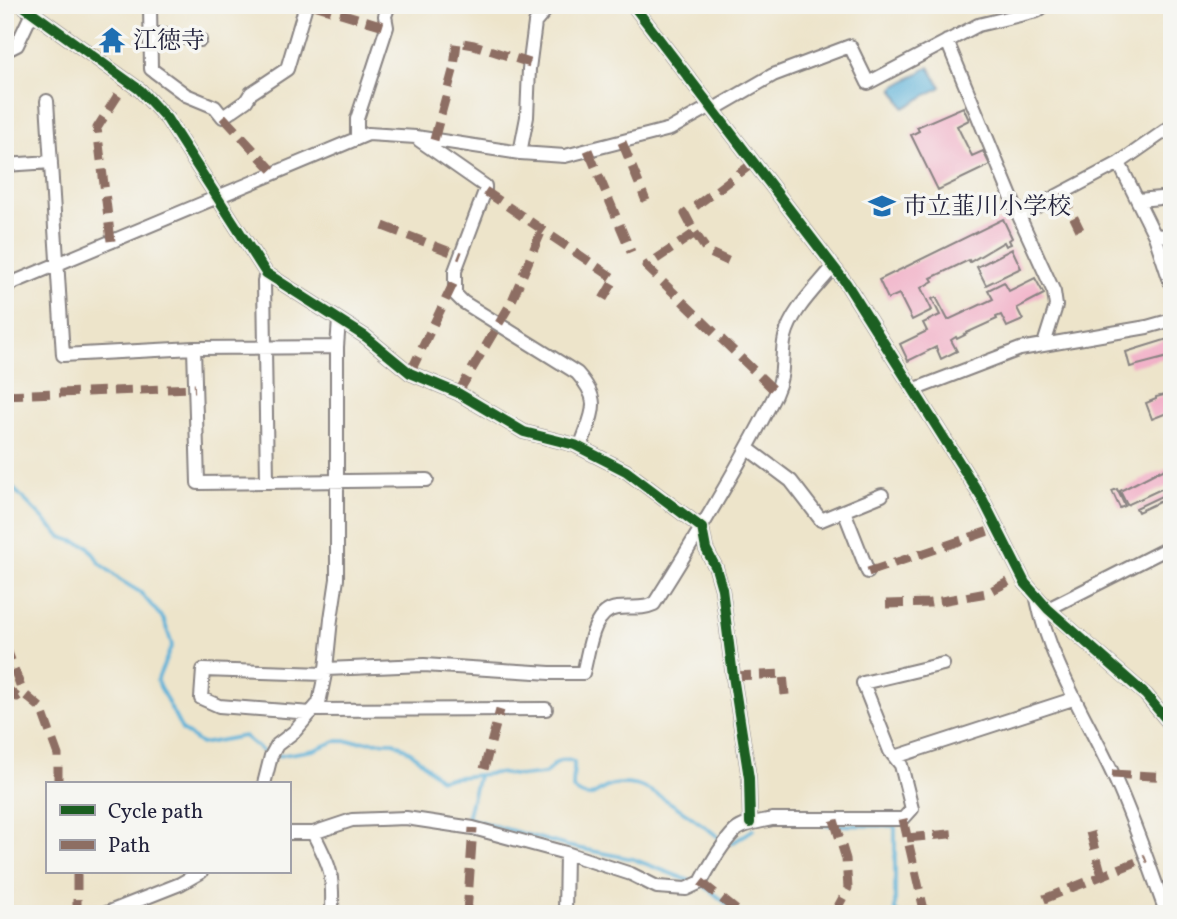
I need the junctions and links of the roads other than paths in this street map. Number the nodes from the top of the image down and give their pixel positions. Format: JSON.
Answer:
{"nodes":[{"id":1,"x":150,"y":5,"type":"edge"},
{"id":2,"x":306,"y":5,"type":"edge"},
{"id":3,"x":389,"y":5,"type":"edge"},
{"id":4,"x":550,"y":5,"type":"edge"},
{"id":5,"x":633,"y":5,"type":"edge"},
{"id":6,"x":1045,"y":5,"type":"edge"},
{"id":7,"x":27,"y":9,"type":"edge"},
{"id":8,"x":151,"y":33,"type":"junction"},
{"id":9,"x":200,"y":40,"type":"dead end"},
{"id":10,"x":947,"y":41,"type":"junction"},
{"id":11,"x":5,"y":51,"type":"edge"},
{"id":12,"x":156,"y":72,"type":"junction"},
{"id":13,"x":140,"y":90,"type":"junction"},
{"id":14,"x":47,"y":102,"type":"dead end"},
{"id":15,"x":713,"y":108,"type":"junction"},
{"id":16,"x":1172,"y":126,"type":"edge"},
{"id":17,"x":416,"y":137,"type":"junction"},
{"id":18,"x":357,"y":138,"type":"junction"},
{"id":19,"x":520,"y":153,"type":"junction"},
{"id":20,"x":51,"y":162,"type":"junction"},
{"id":21,"x":1119,"y":163,"type":"junction"},
{"id":22,"x":5,"y":165,"type":"edge"},
{"id":23,"x":216,"y":197,"type":"junction"},
{"id":24,"x":1172,"y":197,"type":"edge"},
{"id":25,"x":1138,"y":200,"type":"junction"},
{"id":26,"x":1019,"y":216,"type":"junction"},
{"id":27,"x":1172,"y":235,"type":"edge"},
{"id":28,"x":1155,"y":236,"type":"junction"},
{"id":29,"x":56,"y":264,"type":"junction"},
{"id":30,"x":833,"y":267,"type":"junction"},
{"id":31,"x":266,"y":273,"type":"junction"},
{"id":32,"x":5,"y":286,"type":"edge"},
{"id":33,"x":1172,"y":287,"type":"edge"},
{"id":34,"x":339,"y":320,"type":"junction"},
{"id":35,"x":1172,"y":320,"type":"edge"},
{"id":36,"x":1044,"y":344,"type":"junction"},
{"id":37,"x":337,"y":346,"type":"junction"},
{"id":38,"x":265,"y":347,"type":"junction"},
{"id":39,"x":194,"y":348,"type":"junction"},
{"id":40,"x":913,"y":390,"type":"junction"},
{"id":41,"x":580,"y":447,"type":"junction"},
{"id":42,"x":747,"y":448,"type":"junction"},
{"id":43,"x":427,"y":480,"type":"dead end"},
{"id":44,"x":267,"y":482,"type":"junction"},
{"id":45,"x":337,"y":482,"type":"junction"},
{"id":46,"x":882,"y":495,"type":"dead end"},
{"id":47,"x":844,"y":511,"type":"junction"},
{"id":48,"x":702,"y":528,"type":"junction"},
{"id":49,"x":1172,"y":546,"type":"edge"},
{"id":50,"x":868,"y":572,"type":"dead end"},
{"id":51,"x":1037,"y":598,"type":"junction"},
{"id":52,"x":1048,"y":609,"type":"junction"},
{"id":53,"x":943,"y":664,"type":"dead end"},
{"id":54,"x":326,"y":672,"type":"junction"},
{"id":55,"x":1073,"y":699,"type":"junction"},
{"id":56,"x":546,"y":709,"type":"dead end"},
{"id":57,"x":313,"y":711,"type":"junction"},
{"id":58,"x":1172,"y":726,"type":"edge"},
{"id":59,"x":895,"y":757,"type":"junction"},
{"id":60,"x":264,"y":782,"type":"edge"},
{"id":61,"x":750,"y":823,"type":"junction"},
{"id":62,"x":290,"y":833,"type":"edge"},
{"id":63,"x":313,"y":833,"type":"junction"},
{"id":64,"x":566,"y":853,"type":"junction"},
{"id":65,"x":198,"y":874,"type":"edge"},
{"id":66,"x":1166,"y":912,"type":"dead end"},
{"id":67,"x":104,"y":914,"type":"edge"},
{"id":68,"x":332,"y":914,"type":"edge"},
{"id":69,"x":565,"y":914,"type":"edge"}],
"edges":[{"from":1,"to":8,"type":"street"},
{"from":2,"to":12,"type":"street"},
{"from":3,"to":18,"type":"street"},
{"from":4,"to":19,"type":"street"},
{"from":5,"to":15,"type":"street"},
{"from":6,"to":10,"type":"street"},
{"from":7,"to":11,"type":"street"},
{"from":7,"to":13,"type":"street"},
{"from":8,"to":9,"type":"street"},
{"from":8,"to":12,"type":"street"},
{"from":10,"to":15,"type":"street"},
{"from":10,"to":26,"type":"street"},
{"from":12,"to":13,"type":"street"},
{"from":13,"to":23,"type":"street"},
{"from":14,"to":20,"type":"street"},
{"from":15,"to":19,"type":"street"},
{"from":15,"to":30,"type":"street"},
{"from":16,"to":21,"type":"street"},
{"from":17,"to":18,"type":"street"},
{"from":17,"to":19,"type":"street"},
{"from":17,"to":41,"type":"street"},
{"from":18,"to":23,"type":"street"},
{"from":20,"to":22,"type":"street"},
{"from":20,"to":29,"type":"street"},
{"from":21,"to":25,"type":"street"},
{"from":21,"to":26,"type":"street"},
{"from":23,"to":29,"type":"street"},
{"from":23,"to":31,"type":"street"},
{"from":24,"to":25,"type":"street"},
{"from":25,"to":28,"type":"street"},
{"from":26,"to":36,"type":"street"},
{"from":27,"to":28,"type":"street"},
{"from":28,"to":33,"type":"street"},
{"from":29,"to":32,"type":"street"},
{"from":29,"to":39,"type":"street"},
{"from":30,"to":40,"type":"street"},
{"from":30,"to":42,"type":"street"},
{"from":31,"to":34,"type":"street"},
{"from":31,"to":38,"type":"street"},
{"from":34,"to":37,"type":"street"},
{"from":34,"to":41,"type":"street"},
{"from":35,"to":36,"type":"street"},
{"from":36,"to":40,"type":"street"},
{"from":37,"to":38,"type":"street"},
{"from":37,"to":45,"type":"street"},
{"from":38,"to":39,"type":"street"},
{"from":38,"to":44,"type":"street"},
{"from":39,"to":44,"type":"street"},
{"from":40,"to":51,"type":"street"},
{"from":41,"to":48,"type":"street"},
{"from":42,"to":47,"type":"street"},
{"from":42,"to":48,"type":"street"},
{"from":43,"to":45,"type":"street"},
{"from":44,"to":45,"type":"street"},
{"from":45,"to":54,"type":"street"},
{"from":46,"to":47,"type":"street"},
{"from":47,"to":50,"type":"street"},
{"from":48,"to":54,"type":"street"},
{"from":48,"to":61,"type":"street"},
{"from":49,"to":52,"type":"street"},
{"from":51,"to":52,"type":"street"},
{"from":51,"to":55,"type":"street"},
{"from":52,"to":58,"type":"street"},
{"from":53,"to":59,"type":"street"},
{"from":54,"to":57,"type":"street"},
{"from":54,"to":57,"type":"street"},
{"from":55,"to":59,"type":"street"},
{"from":55,"to":66,"type":"street"},
{"from":56,"to":57,"type":"street"},
{"from":57,"to":60,"type":"street"},
{"from":59,"to":61,"type":"street"},
{"from":61,"to":64,"type":"street"},
{"from":62,"to":63,"type":"street"},
{"from":63,"to":64,"type":"street"},
{"from":63,"to":68,"type":"street"},
{"from":64,"to":69,"type":"street"},
{"from":65,"to":67,"type":"street"}]}
